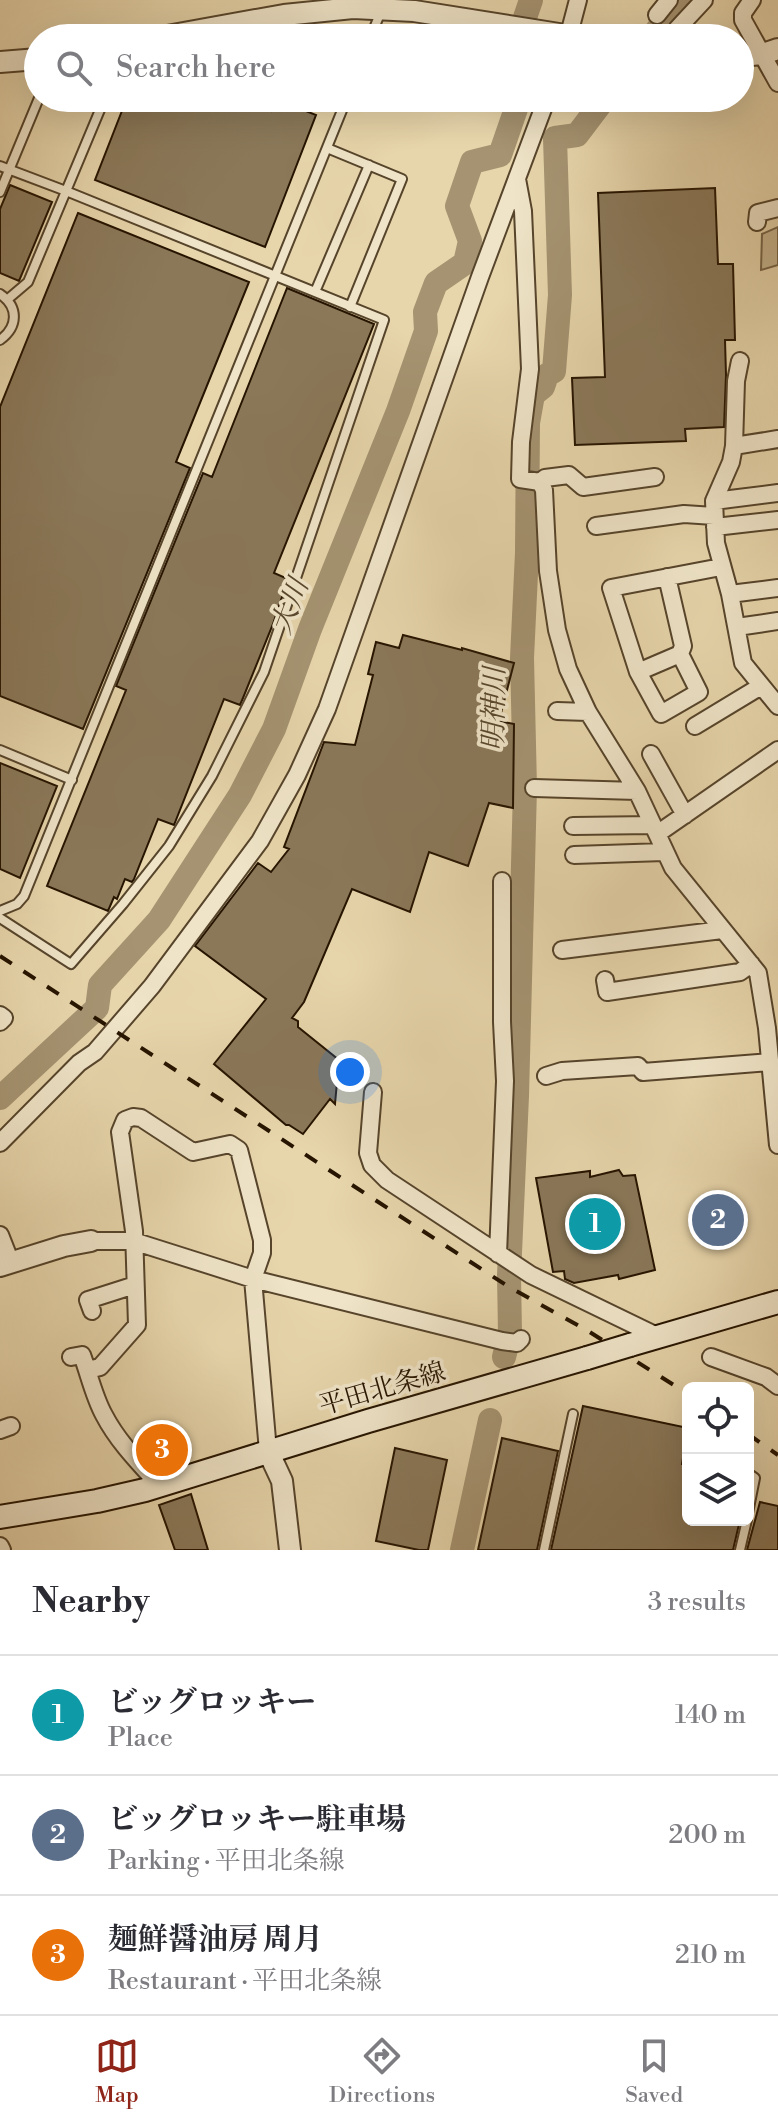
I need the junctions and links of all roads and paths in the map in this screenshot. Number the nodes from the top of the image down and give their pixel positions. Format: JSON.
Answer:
{"nodes":[{"id":1,"x":578,"y":0,"type":"edge"},
{"id":2,"x":669,"y":0,"type":"edge"},
{"id":3,"x":704,"y":0,"type":"edge"},
{"id":4,"x":752,"y":0,"type":"edge"},
{"id":5,"x":354,"y":4,"type":"edge"},
{"id":6,"x":382,"y":9,"type":"junction"},
{"id":7,"x":657,"y":15,"type":"dead end"},
{"id":8,"x":234,"y":24,"type":"edge"},
{"id":9,"x":376,"y":24,"type":"edge"},
{"id":10,"x":496,"y":24,"type":"edge"},
{"id":11,"x":572,"y":24,"type":"edge"},
{"id":12,"x":682,"y":24,"type":"edge"},
{"id":13,"x":746,"y":24,"type":"edge"},
{"id":14,"x":754,"y":33,"type":"edge"},
{"id":15,"x":771,"y":52,"type":"edge"},
{"id":16,"x":24,"y":60,"type":"edge"},
{"id":17,"x":0,"y":62,"type":"edge"},
{"id":18,"x":778,"y":83,"type":"edge"},
{"id":19,"x":32,"y":112,"type":"edge"},
{"id":20,"x":99,"y":112,"type":"edge"},
{"id":21,"x":341,"y":112,"type":"edge"},
{"id":22,"x":542,"y":112,"type":"edge"},
{"id":23,"x":327,"y":148,"type":"junction"},
{"id":24,"x":369,"y":165,"type":"junction"},
{"id":25,"x":4,"y":168,"type":"edge"},
{"id":26,"x":517,"y":179,"type":"junction"},
{"id":27,"x":66,"y":191,"type":"junction"},
{"id":28,"x":0,"y":192,"type":"edge"},
{"id":29,"x":778,"y":208,"type":"edge"},
{"id":30,"x":757,"y":222,"type":"dead end"},
{"id":31,"x":275,"y":276,"type":"junction"},
{"id":32,"x":315,"y":292,"type":"junction"},
{"id":33,"x":4,"y":297,"type":"edge"},
{"id":34,"x":350,"y":307,"type":"junction"},
{"id":35,"x":0,"y":340,"type":"edge"},
{"id":36,"x":740,"y":361,"type":"dead end"},
{"id":37,"x":778,"y":439,"type":"edge"},
{"id":38,"x":734,"y":446,"type":"junction"},
{"id":39,"x":655,"y":477,"type":"dead end"},
{"id":40,"x":533,"y":481,"type":"junction"},
{"id":41,"x":778,"y":493,"type":"edge"},
{"id":42,"x":714,"y":515,"type":"junction"},
{"id":43,"x":778,"y":520,"type":"edge"},
{"id":44,"x":596,"y":526,"type":"dead end"},
{"id":45,"x":721,"y":567,"type":"junction"},
{"id":46,"x":667,"y":577,"type":"junction"},
{"id":47,"x":778,"y":588,"type":"edge"},
{"id":48,"x":730,"y":594,"type":"junction"},
{"id":49,"x":778,"y":621,"type":"edge"},
{"id":50,"x":737,"y":627,"type":"junction"},
{"id":51,"x":680,"y":654,"type":"junction"},
{"id":52,"x":638,"y":672,"type":"junction"},
{"id":53,"x":761,"y":686,"type":"junction"},
{"id":54,"x":778,"y":706,"type":"edge"},
{"id":55,"x":557,"y":711,"type":"dead end"},
{"id":56,"x":588,"y":712,"type":"junction"},
{"id":57,"x":695,"y":726,"type":"dead end"},
{"id":58,"x":0,"y":750,"type":"edge"},
{"id":59,"x":778,"y":750,"type":"edge"},
{"id":60,"x":651,"y":754,"type":"dead end"},
{"id":61,"x":72,"y":780,"type":"junction"},
{"id":62,"x":534,"y":788,"type":"dead end"},
{"id":63,"x":637,"y":791,"type":"junction"},
{"id":64,"x":685,"y":815,"type":"junction"},
{"id":65,"x":573,"y":826,"type":"dead end"},
{"id":66,"x":655,"y":830,"type":"junction"},
{"id":67,"x":664,"y":852,"type":"junction"},
{"id":68,"x":574,"y":855,"type":"dead end"},
{"id":69,"x":502,"y":881,"type":"dead end"},
{"id":70,"x":0,"y":911,"type":"edge"},
{"id":71,"x":0,"y":918,"type":"edge"},
{"id":72,"x":722,"y":930,"type":"junction"},
{"id":73,"x":560,"y":931,"type":"dead end"},
{"id":74,"x":751,"y":964,"type":"junction"},
{"id":75,"x":605,"y":980,"type":"dead end"},
{"id":76,"x":0,"y":1015,"type":"edge"},
{"id":77,"x":0,"y":1022,"type":"edge"},
{"id":78,"x":772,"y":1028,"type":"edge"},
{"id":79,"x":770,"y":1062,"type":"junction"},
{"id":80,"x":546,"y":1076,"type":"dead end"},
{"id":81,"x":373,"y":1092,"type":"dead end"},
{"id":82,"x":0,"y":1143,"type":"edge"},
{"id":83,"x":778,"y":1145,"type":"edge"},
{"id":84,"x":0,"y":1235,"type":"edge"},
{"id":85,"x":91,"y":1241,"type":"joint"},
{"id":86,"x":133,"y":1241,"type":"junction"},
{"id":87,"x":501,"y":1256,"type":"junction"},
{"id":88,"x":6,"y":1265,"type":"edge"},
{"id":89,"x":253,"y":1279,"type":"junction"},
{"id":90,"x":135,"y":1285,"type":"junction"},
{"id":91,"x":778,"y":1302,"type":"edge"},
{"id":92,"x":92,"y":1311,"type":"dead end"},
{"id":93,"x":659,"y":1337,"type":"junction"},
{"id":94,"x":521,"y":1339,"type":"dead end"},
{"id":95,"x":71,"y":1357,"type":"dead end"},
{"id":96,"x":711,"y":1357,"type":"dead end"},
{"id":97,"x":88,"y":1370,"type":"junction"},
{"id":98,"x":778,"y":1386,"type":"edge"},
{"id":99,"x":573,"y":1414,"type":"dead end"},
{"id":100,"x":268,"y":1451,"type":"junction"},
{"id":101,"x":160,"y":1486,"type":"junction"},
{"id":102,"x":0,"y":1517,"type":"edge"},
{"id":103,"x":746,"y":1526,"type":"edge"},
{"id":104,"x":290,"y":1550,"type":"edge"},
{"id":105,"x":544,"y":1550,"type":"edge"},
{"id":106,"x":740,"y":1550,"type":"edge"}],
"edges":[{"from":1,"to":11,"type":"street"},
{"from":2,"to":7,"type":"street"},
{"from":3,"to":12,"type":"street"},
{"from":4,"to":13,"type":"street"},
{"from":5,"to":6,"type":"street"},
{"from":5,"to":8,"type":"street"},
{"from":6,"to":9,"type":"lane"},
{"from":6,"to":10,"type":"street"},
{"from":14,"to":15,"type":"street"},
{"from":15,"to":18,"type":"street"},
{"from":16,"to":17,"type":"street"},
{"from":19,"to":25,"type":"lane"},
{"from":20,"to":27,"type":"lane"},
{"from":21,"to":23,"type":"lane"},
{"from":22,"to":26,"type":"street"},
{"from":23,"to":24,"type":"lane"},
{"from":23,"to":31,"type":"lane"},
{"from":24,"to":32,"type":"lane"},
{"from":24,"to":34,"type":"lane"},
{"from":25,"to":27,"type":"lane"},
{"from":25,"to":28,"type":"lane"},
{"from":26,"to":40,"type":"street"},
{"from":26,"to":82,"type":"street"},
{"from":27,"to":31,"type":"lane"},
{"from":27,"to":33,"type":"lane"},
{"from":29,"to":30,"type":"street"},
{"from":31,"to":32,"type":"lane"},
{"from":31,"to":61,"type":"lane"},
{"from":32,"to":34,"type":"lane"},
{"from":33,"to":35,"type":"lane"},
{"from":34,"to":71,"type":"lane"},
{"from":36,"to":38,"type":"street"},
{"from":37,"to":38,"type":"street"},
{"from":38,"to":42,"type":"street"},
{"from":39,"to":40,"type":"street"},
{"from":40,"to":56,"type":"street"},
{"from":41,"to":42,"type":"street"},
{"from":42,"to":43,"type":"street"},
{"from":42,"to":44,"type":"street"},
{"from":42,"to":45,"type":"street"},
{"from":45,"to":46,"type":"street"},
{"from":45,"to":48,"type":"street"},
{"from":46,"to":51,"type":"street"},
{"from":46,"to":52,"type":"street"},
{"from":47,"to":48,"type":"street"},
{"from":48,"to":50,"type":"street"},
{"from":49,"to":50,"type":"street"},
{"from":50,"to":53,"type":"street"},
{"from":51,"to":52,"type":"street"},
{"from":51,"to":52,"type":"street"},
{"from":53,"to":54,"type":"street"},
{"from":53,"to":57,"type":"street"},
{"from":55,"to":56,"type":"street"},
{"from":56,"to":63,"type":"street"},
{"from":58,"to":61,"type":"lane"},
{"from":59,"to":64,"type":"street"},
{"from":60,"to":64,"type":"street"},
{"from":61,"to":70,"type":"lane"},
{"from":62,"to":63,"type":"street"},
{"from":63,"to":66,"type":"street"},
{"from":64,"to":66,"type":"street"},
{"from":65,"to":66,"type":"street"},
{"from":66,"to":67,"type":"street"},
{"from":67,"to":68,"type":"street"},
{"from":67,"to":72,"type":"street"},
{"from":69,"to":87,"type":"street"},
{"from":72,"to":73,"type":"street"},
{"from":72,"to":74,"type":"street"},
{"from":74,"to":75,"type":"street"},
{"from":74,"to":78,"type":"street"},
{"from":76,"to":77,"type":"street"},
{"from":78,"to":79,"type":"street"},
{"from":79,"to":80,"type":"street"},
{"from":79,"to":83,"type":"street"},
{"from":81,"to":87,"type":"street"},
{"from":84,"to":88,"type":"street"},
{"from":85,"to":86,"type":"street"},
{"from":85,"to":88,"type":"street"},
{"from":86,"to":89,"type":"street"},
{"from":86,"to":89,"type":"street"},
{"from":86,"to":90,"type":"street"},
{"from":87,"to":93,"type":"street"},
{"from":89,"to":94,"type":"street"},
{"from":89,"to":100,"type":"street"},
{"from":90,"to":92,"type":"street"},
{"from":90,"to":97,"type":"street"},
{"from":91,"to":93,"type":"main road","name":"平田北条線"},
{"from":93,"to":100,"type":"main road","name":"平田北条線","bridge":true},
{"from":95,"to":97,"type":"street"},
{"from":96,"to":98,"type":"street"},
{"from":97,"to":101,"type":"street"},
{"from":99,"to":105,"type":"lane"},
{"from":100,"to":101,"type":"main road","name":"平田北条線"},
{"from":100,"to":104,"type":"street"},
{"from":101,"to":102,"type":"main road","name":"平田北条線"},
{"from":103,"to":106,"type":"lane"}]}
